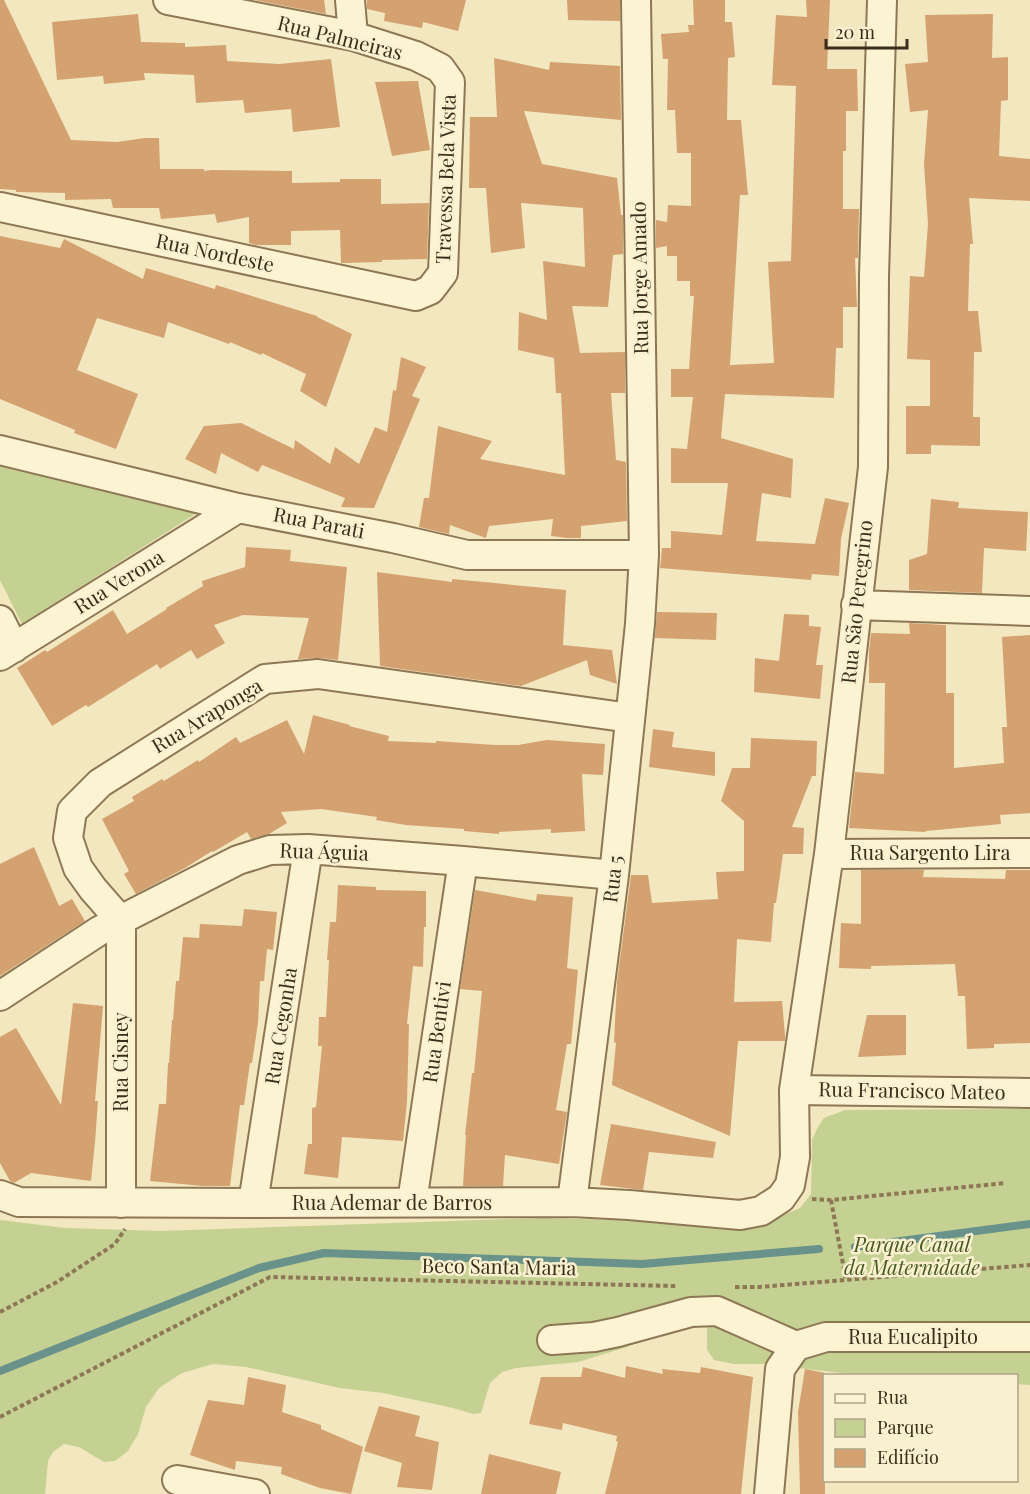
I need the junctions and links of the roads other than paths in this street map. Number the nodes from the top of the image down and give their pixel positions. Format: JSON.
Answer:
{"nodes":[{"id":1,"x":168,"y":0,"type":"edge"},
{"id":2,"x":350,"y":0,"type":"edge"},
{"id":3,"x":636,"y":0,"type":"edge"},
{"id":4,"x":882,"y":0,"type":"edge"},
{"id":5,"x":353,"y":36,"type":"junction"},
{"id":6,"x":440,"y":68,"type":"joint"},
{"id":7,"x":0,"y":207,"type":"edge"},
{"id":8,"x":430,"y":290,"type":"joint"},
{"id":9,"x":0,"y":450,"type":"edge"},
{"id":10,"x":238,"y":508,"type":"junction"},
{"id":11,"x":644,"y":555,"type":"junction"},
{"id":12,"x":856,"y":605,"type":"junction"},
{"id":13,"x":1030,"y":611,"type":"edge"},
{"id":14,"x":0,"y":620,"type":"edge"},
{"id":15,"x":7,"y":652,"type":"edge"},
{"id":16,"x":630,"y":718,"type":"junction"},
{"id":17,"x":308,"y":849,"type":"junction"},
{"id":18,"x":1030,"y":853,"type":"edge"},
{"id":19,"x":829,"y":854,"type":"junction"},
{"id":20,"x":463,"y":861,"type":"junction"},
{"id":21,"x":614,"y":875,"type":"junction"},
{"id":22,"x":121,"y":921,"type":"junction"},
{"id":23,"x":0,"y":996,"type":"edge"},
{"id":24,"x":794,"y":1090,"type":"junction"},
{"id":25,"x":1030,"y":1093,"type":"edge"},
{"id":26,"x":0,"y":1195,"type":"edge"},
{"id":27,"x":781,"y":1198,"type":"joint"},
{"id":28,"x":412,"y":1202,"type":"junction"},
{"id":29,"x":572,"y":1202,"type":"junction"},
{"id":30,"x":131,"y":1203,"type":"junction"},
{"id":31,"x":253,"y":1203,"type":"junction"},
{"id":32,"x":1030,"y":1337,"type":"edge"},
{"id":33,"x":552,"y":1340,"type":"dead end"},
{"id":34,"x":796,"y":1346,"type":"junction"},
{"id":35,"x":177,"y":1480,"type":"dead end"},
{"id":36,"x":255,"y":1494,"type":"edge"},
{"id":37,"x":769,"y":1494,"type":"edge"}],
"edges":[{"from":1,"to":5,"type":"street","name":"Rua Palmeiras"},
{"from":2,"to":5,"type":"street"},
{"from":3,"to":11,"type":"street","name":"Rua Jorge Amado"},
{"from":4,"to":12,"type":"street","name":"Rua São Peregrino"},
{"from":5,"to":6,"type":"street","name":"Rua Palmeiras"},
{"from":6,"to":8,"type":"street","name":"Travessa Bela Vista"},
{"from":7,"to":8,"type":"street","name":"Rua Nordeste"},
{"from":9,"to":10,"type":"street","name":"Rua Parati"},
{"from":10,"to":11,"type":"street","name":"Rua Parati"},
{"from":10,"to":15,"type":"street","name":"Rua Verona"},
{"from":11,"to":16,"type":"street","name":"Rua 5"},
{"from":12,"to":13,"type":"street"},
{"from":12,"to":19,"type":"street","name":"Rua São Peregrino"},
{"from":14,"to":15,"type":"street"},
{"from":16,"to":21,"type":"street","name":"Rua 5"},
{"from":16,"to":22,"type":"street","name":"Rua Araponga"},
{"from":17,"to":20,"type":"street","name":"Rua Águia"},
{"from":17,"to":22,"type":"street","name":"Rua Águia"},
{"from":17,"to":31,"type":"street","name":"Rua Cegonha"},
{"from":18,"to":19,"type":"street","name":"Rua Sargento Lira"},
{"from":19,"to":24,"type":"street","name":"Rua São Peregrino"},
{"from":20,"to":21,"type":"street","name":"Rua Águia"},
{"from":20,"to":28,"type":"street","name":"Rua Bentivi"},
{"from":21,"to":29,"type":"street","name":"Rua 5"},
{"from":22,"to":23,"type":"street","name":"Rua Águia"},
{"from":22,"to":30,"type":"street","name":"Rua Cisney"},
{"from":24,"to":25,"type":"street","name":"Rua Francisco Mateo"},
{"from":24,"to":27,"type":"street","name":"Rua São Peregrino"},
{"from":26,"to":30,"type":"street","name":"Rua Ademar de Barros"},
{"from":27,"to":29,"type":"street","name":"Rua Ademar de Barros"},
{"from":28,"to":29,"type":"street","name":"Rua Ademar de Barros"},
{"from":28,"to":31,"type":"street","name":"Rua Ademar de Barros"},
{"from":30,"to":31,"type":"street","name":"Rua Ademar de Barros"},
{"from":32,"to":34,"type":"street","name":"Rua Eucalipito"},
{"from":33,"to":34,"type":"street"},
{"from":34,"to":37,"type":"street"},
{"from":35,"to":36,"type":"street"}]}
